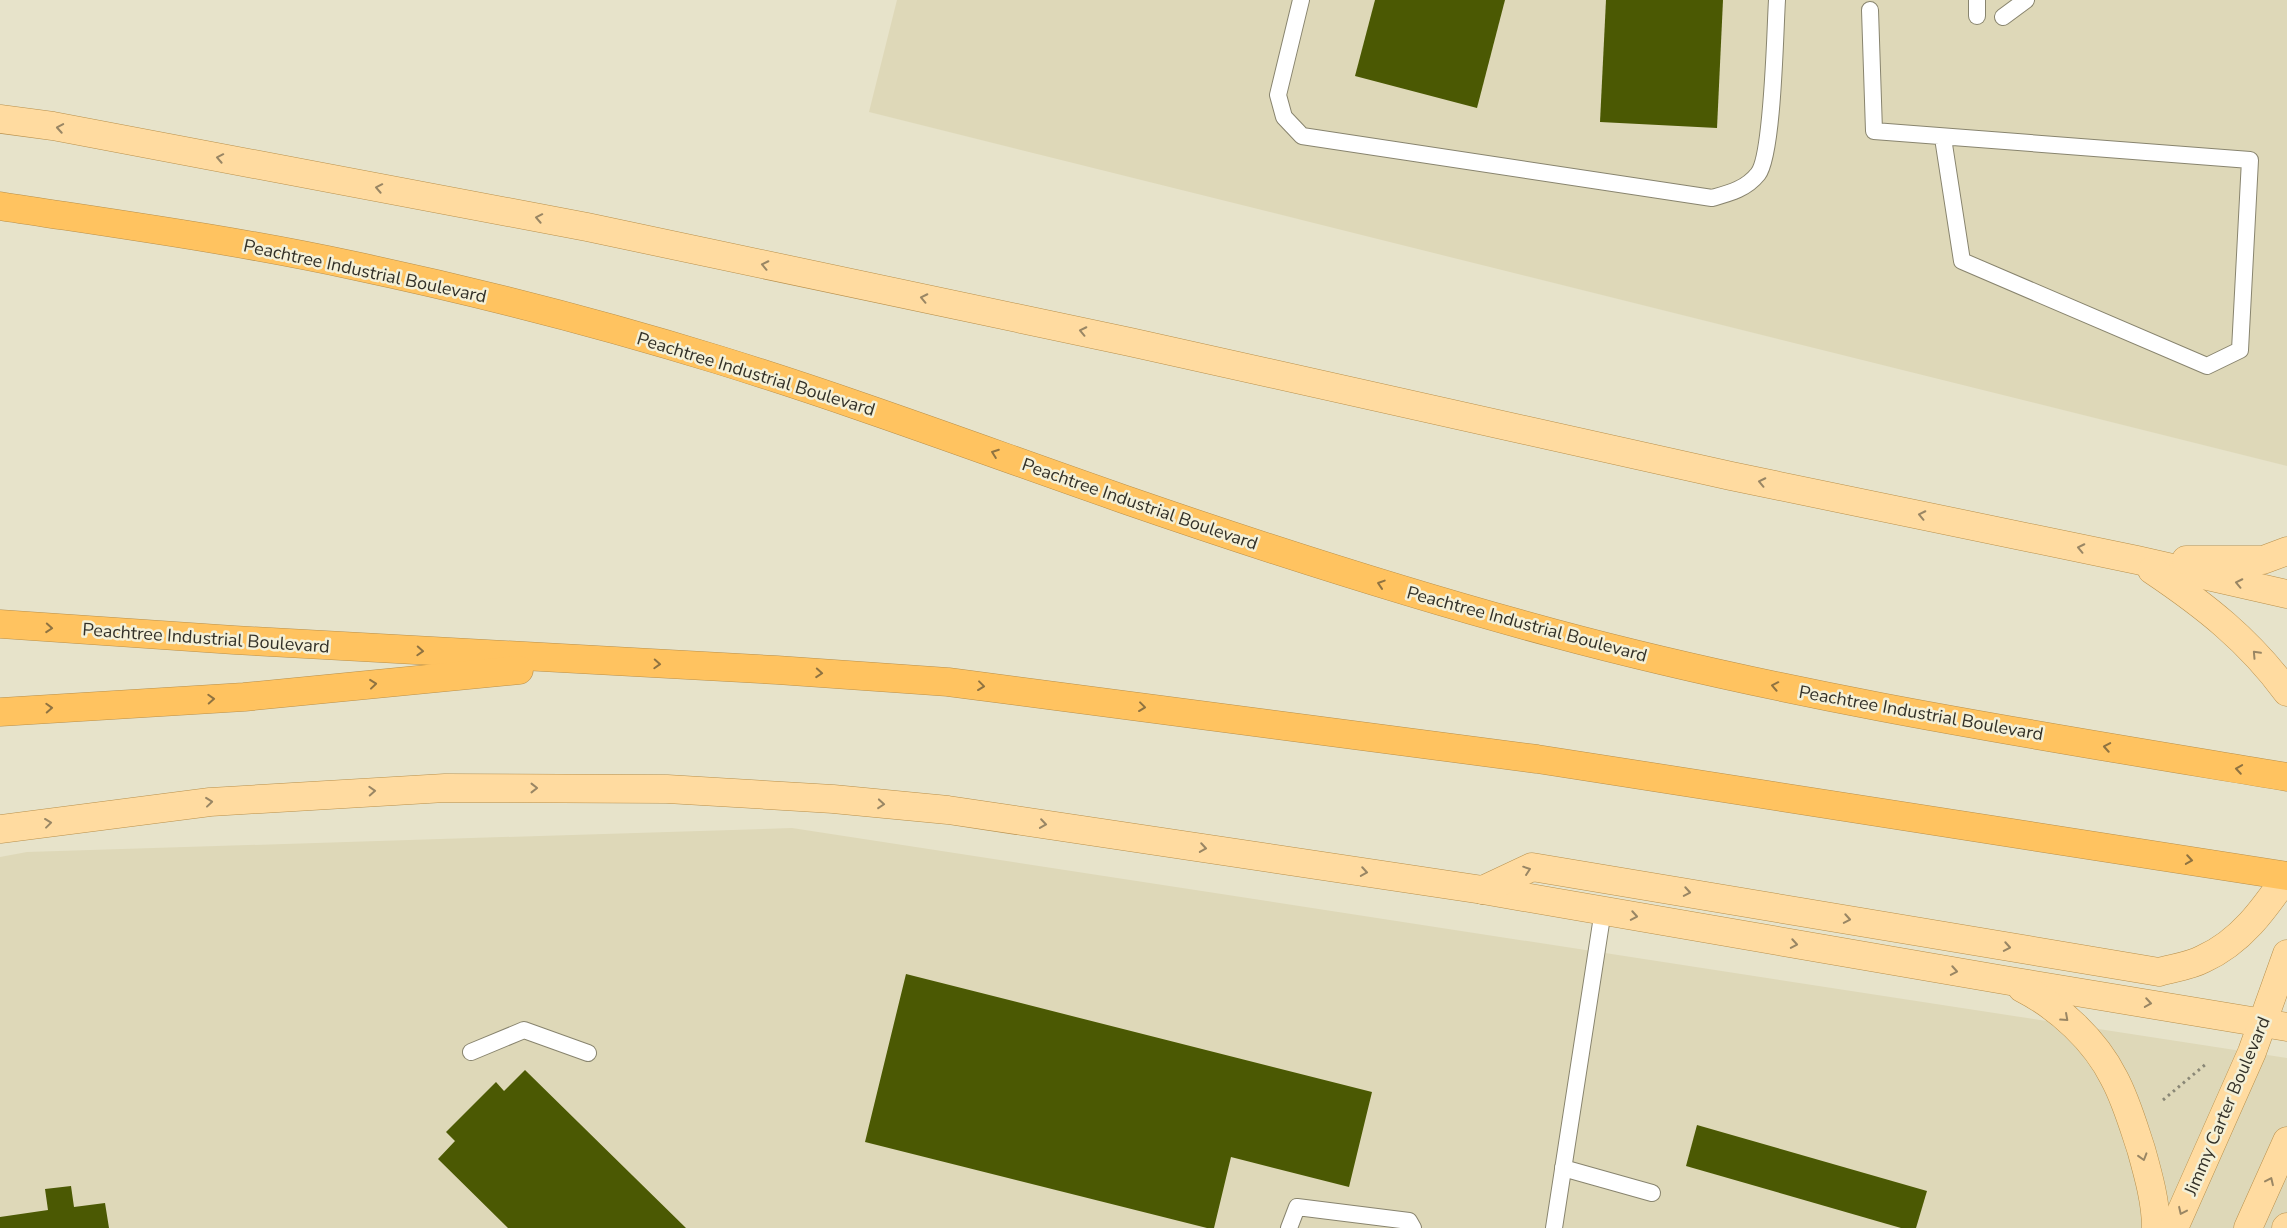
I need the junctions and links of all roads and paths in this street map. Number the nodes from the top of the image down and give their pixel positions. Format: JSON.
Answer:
{"nodes":[{"id":1,"x":1301,"y":0,"type":"edge"},
{"id":2,"x":1777,"y":0,"type":"edge"},
{"id":3,"x":2026,"y":0,"type":"edge"},
{"id":4,"x":1870,"y":10,"type":"dead end"},
{"id":5,"x":2004,"y":17,"type":"dead end"},
{"id":6,"x":0,"y":119,"type":"edge"},
{"id":7,"x":1943,"y":138,"type":"junction"},
{"id":8,"x":0,"y":206,"type":"edge"},
{"id":9,"x":2287,"y":551,"type":"edge"},
{"id":10,"x":2138,"y":560,"type":"junction"},
{"id":11,"x":2287,"y":594,"type":"edge"},
{"id":12,"x":0,"y":624,"type":"edge"},
{"id":13,"x":608,"y":661,"type":"junction"},
{"id":14,"x":2287,"y":692,"type":"edge"},
{"id":15,"x":0,"y":712,"type":"edge"},
{"id":16,"x":2287,"y":776,"type":"edge"},
{"id":17,"x":0,"y":829,"type":"edge"},
{"id":18,"x":2287,"y":876,"type":"edge"},
{"id":19,"x":1483,"y":890,"type":"junction"},
{"id":20,"x":1603,"y":910,"type":"junction"},
{"id":21,"x":2287,"y":954,"type":"edge"},
{"id":22,"x":2010,"y":981,"type":"junction"},
{"id":23,"x":2287,"y":985,"type":"edge"},
{"id":24,"x":2276,"y":1024,"type":"edge"},
{"id":25,"x":470,"y":1052,"type":"dead end"},
{"id":26,"x":588,"y":1053,"type":"dead end"},
{"id":27,"x":2212,"y":1058,"type":"dead end"},
{"id":28,"x":2156,"y":1106,"type":"dead end"},
{"id":29,"x":2287,"y":1141,"type":"edge"},
{"id":30,"x":1563,"y":1168,"type":"junction"},
{"id":31,"x":1652,"y":1192,"type":"dead end"},
{"id":32,"x":1290,"y":1228,"type":"edge"},
{"id":33,"x":1413,"y":1228,"type":"edge"},
{"id":34,"x":1554,"y":1228,"type":"edge"},
{"id":35,"x":2156,"y":1228,"type":"edge"},
{"id":36,"x":2174,"y":1228,"type":"edge"},
{"id":37,"x":2248,"y":1228,"type":"edge"}],
"edges":[{"from":1,"to":2,"type":"lane"},
{"from":3,"to":5,"type":"lane"},
{"from":4,"to":7,"type":"lane"},
{"from":10,"to":6,"type":"main road","one_way":true},
{"from":7,"to":7,"type":"lane"},
{"from":16,"to":8,"type":"highway","name":"Peachtree Industrial Boulevard","one_way":true},
{"from":9,"to":10,"type":"main road"},
{"from":11,"to":10,"type":"main road","one_way":true},
{"from":14,"to":10,"type":"main road","one_way":true},
{"from":12,"to":13,"type":"highway","name":"Peachtree Industrial Boulevard","one_way":true},
{"from":15,"to":13,"type":"highway","one_way":true},
{"from":13,"to":18,"type":"highway","name":"Peachtree Industrial Boulevard","one_way":true},
{"from":17,"to":19,"type":"main road","one_way":true},
{"from":19,"to":18,"type":"main road","one_way":true},
{"from":19,"to":20,"type":"main road"},
{"from":20,"to":22,"type":"main road","one_way":true},
{"from":20,"to":30,"type":"lane"},
{"from":21,"to":24,"type":"main road","name":"Jimmy Carter Boulevard"},
{"from":22,"to":24,"type":"main road","one_way":true},
{"from":22,"to":35,"type":"main road","one_way":true},
{"from":23,"to":24,"type":"main road"},
{"from":24,"to":36,"type":"main road","name":"Jimmy Carter Boulevard","one_way":true},
{"from":25,"to":26,"type":"lane"},
{"from":27,"to":28,"type":"path"},
{"from":37,"to":29,"type":"main road","one_way":true},
{"from":30,"to":31,"type":"lane"},
{"from":30,"to":34,"type":"lane"},
{"from":32,"to":33,"type":"lane"}]}
